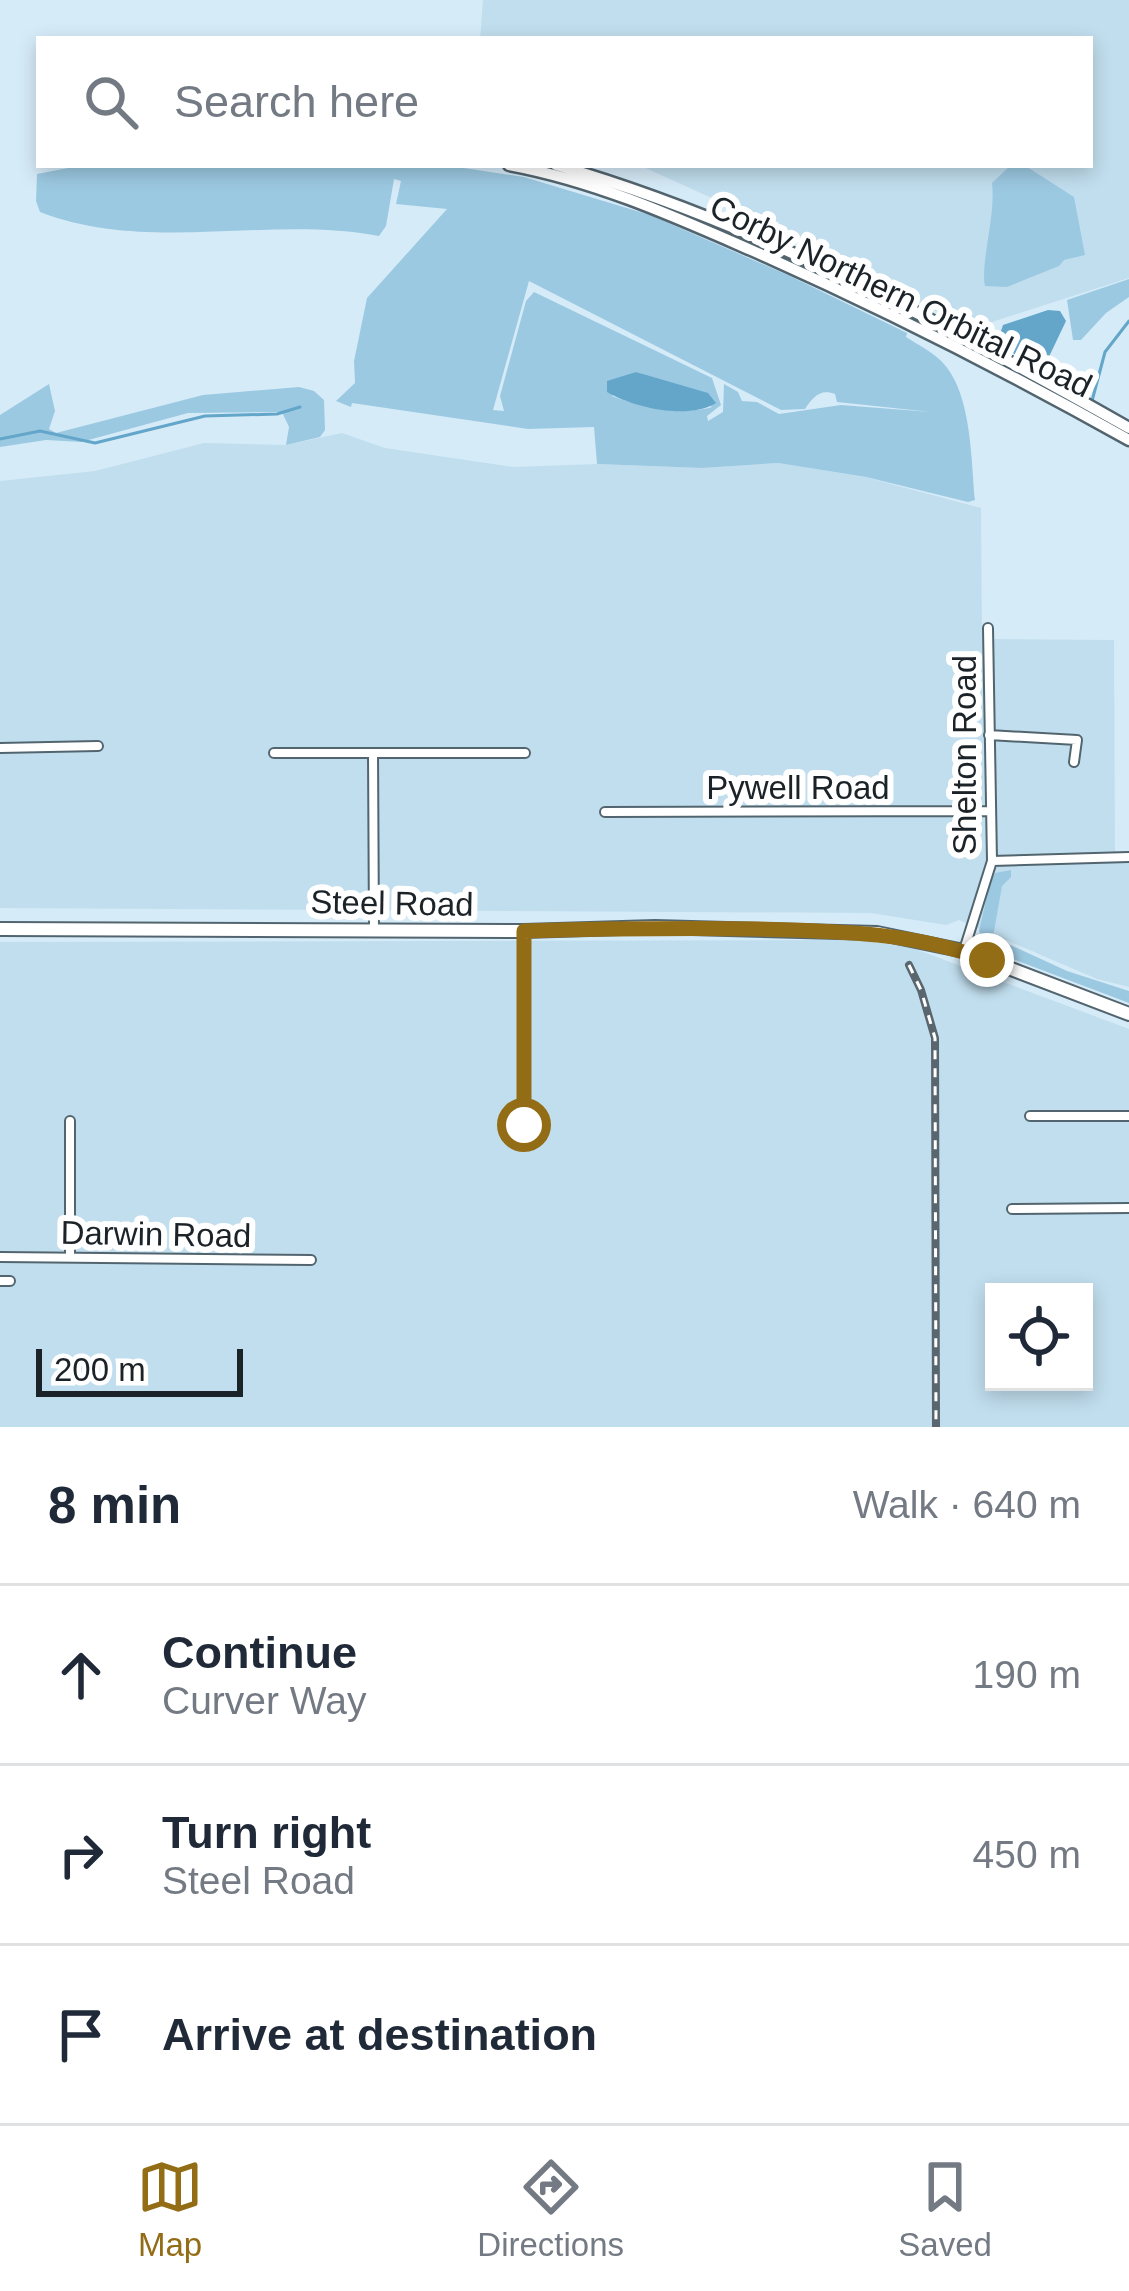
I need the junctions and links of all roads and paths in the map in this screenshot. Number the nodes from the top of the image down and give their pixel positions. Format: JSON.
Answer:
{"nodes":[{"id":1,"x":523,"y":168,"type":"edge"},
{"id":2,"x":567,"y":168,"type":"edge"},
{"id":3,"x":1064,"y":397,"type":"junction"},
{"id":4,"x":1107,"y":422,"type":"junction"},
{"id":5,"x":1129,"y":428,"type":"edge"},
{"id":6,"x":1129,"y":440,"type":"edge"},
{"id":7,"x":988,"y":628,"type":"dead end"},
{"id":8,"x":989,"y":734,"type":"junction"},
{"id":9,"x":98,"y":746,"type":"dead end"},
{"id":10,"x":0,"y":748,"type":"edge"},
{"id":11,"x":274,"y":753,"type":"dead end"},
{"id":12,"x":373,"y":753,"type":"junction"},
{"id":13,"x":525,"y":753,"type":"dead end"},
{"id":14,"x":1074,"y":762,"type":"dead end"},
{"id":15,"x":991,"y":811,"type":"junction"},
{"id":16,"x":605,"y":812,"type":"dead end"},
{"id":17,"x":1129,"y":857,"type":"edge"},
{"id":18,"x":992,"y":861,"type":"junction"},
{"id":19,"x":374,"y":928,"type":"junction"},
{"id":20,"x":0,"y":929,"type":"edge"},
{"id":21,"x":524,"y":931,"type":"junction"},
{"id":22,"x":964,"y":952,"type":"junction"},
{"id":23,"x":1129,"y":1014,"type":"edge"},
{"id":24,"x":1030,"y":1116,"type":"dead end"},
{"id":25,"x":1129,"y":1116,"type":"edge"},
{"id":26,"x":70,"y":1121,"type":"dead end"},
{"id":27,"x":524,"y":1125,"type":"dead end"},
{"id":28,"x":1129,"y":1208,"type":"edge"},
{"id":29,"x":1012,"y":1209,"type":"dead end"},
{"id":30,"x":70,"y":1256,"type":"junction"},
{"id":31,"x":0,"y":1257,"type":"edge"},
{"id":32,"x":310,"y":1260,"type":"dead end"}],
"edges":[{"from":1,"to":3,"type":"street","name":"Corby Northern Orbital Road"},
{"from":2,"to":3,"type":"street","name":"Corby Northern Orbital Road"},
{"from":3,"to":4,"type":"street","name":"Corby Northern Orbital Road"},
{"from":4,"to":5,"type":"street","name":"Corby Northern Orbital Road"},
{"from":4,"to":6,"type":"street","name":"Corby Northern Orbital Road"},
{"from":7,"to":8,"type":"street","name":"Shelton Road"},
{"from":8,"to":14,"type":"street"},
{"from":8,"to":15,"type":"street","name":"Shelton Road"},
{"from":9,"to":10,"type":"street"},
{"from":11,"to":12,"type":"street"},
{"from":12,"to":13,"type":"street"},
{"from":12,"to":19,"type":"street"},
{"from":15,"to":16,"type":"street","name":"Pywell Road"},
{"from":15,"to":18,"type":"street","name":"Shelton Road"},
{"from":17,"to":18,"type":"street"},
{"from":18,"to":22,"type":"street","name":"Shelton Road"},
{"from":19,"to":20,"type":"main road","name":"Steel Road"},
{"from":19,"to":21,"type":"main road","name":"Steel Road"},
{"from":21,"to":22,"type":"main road","name":"Steel Road"},
{"from":21,"to":27,"type":"street"},
{"from":22,"to":23,"type":"main road","name":"Steel Road"},
{"from":24,"to":25,"type":"street"},
{"from":26,"to":30,"type":"street"},
{"from":28,"to":29,"type":"street"},
{"from":30,"to":31,"type":"street","name":"Darwin Road"},
{"from":30,"to":32,"type":"street","name":"Darwin Road"}]}
